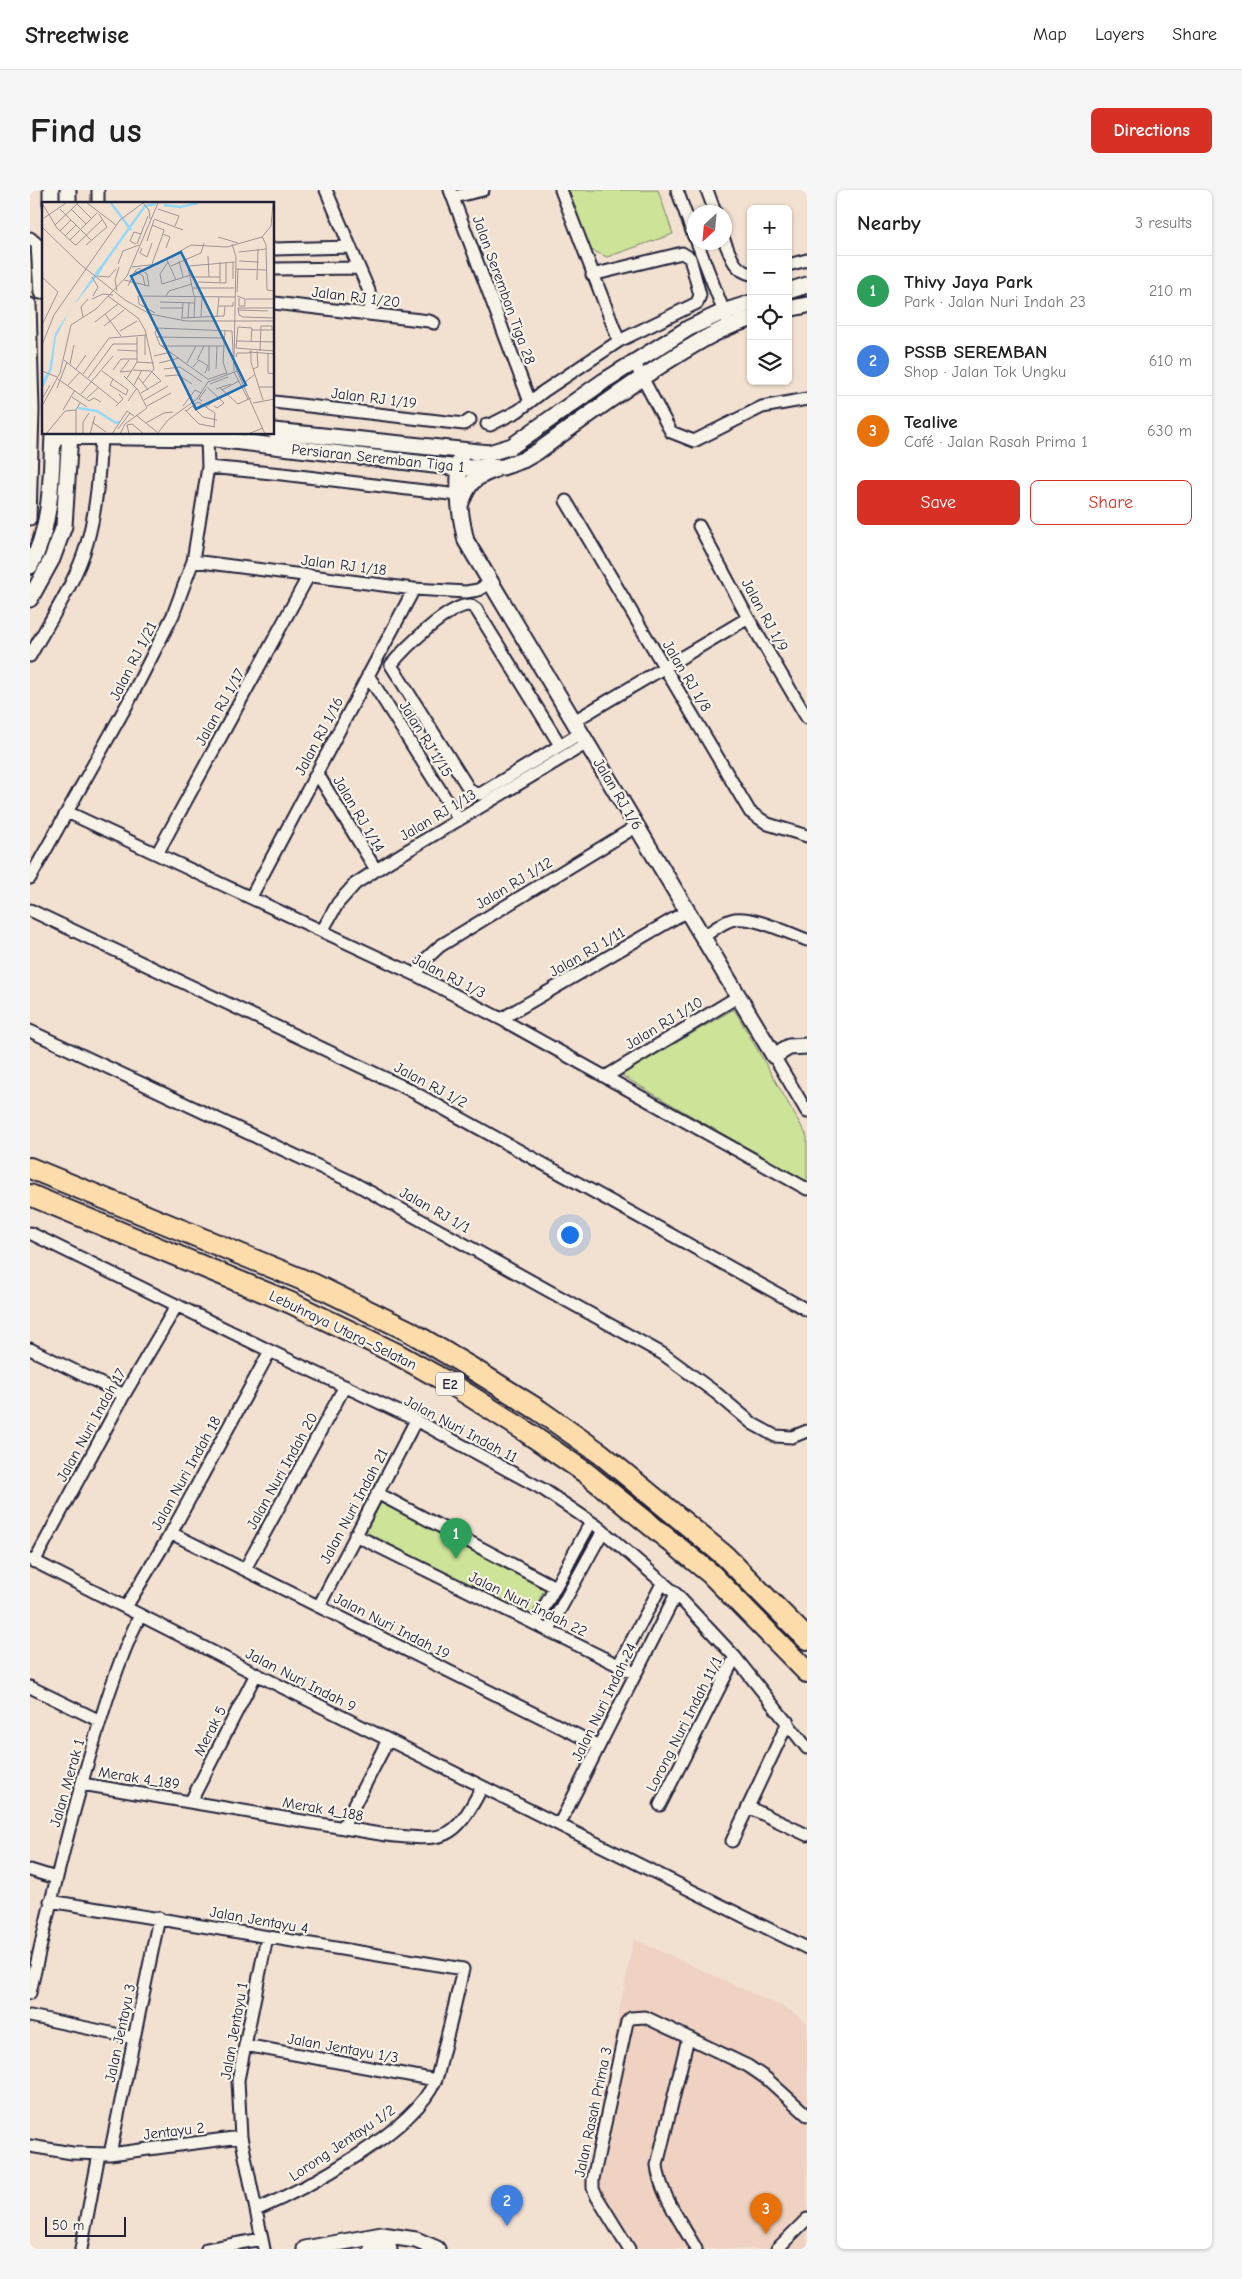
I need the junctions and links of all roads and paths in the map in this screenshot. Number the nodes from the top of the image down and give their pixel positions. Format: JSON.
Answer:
{"nodes":[{"id":1,"x":326,"y":190,"type":"edge"},
{"id":2,"x":483,"y":190,"type":"edge"},
{"id":3,"x":561,"y":190,"type":"edge"},
{"id":4,"x":677,"y":190,"type":"edge"},
{"id":5,"x":707,"y":190,"type":"edge"},
{"id":6,"x":452,"y":193,"type":"edge"},
{"id":7,"x":712,"y":205,"type":"edge"},
{"id":8,"x":687,"y":218,"type":"edge"},
{"id":9,"x":30,"y":238,"type":"edge"},
{"id":10,"x":350,"y":247,"type":"junction"},
{"id":11,"x":275,"y":249,"type":"edge"},
{"id":12,"x":699,"y":250,"type":"edge"},
{"id":13,"x":729,"y":250,"type":"edge"},
{"id":14,"x":807,"y":260,"type":"edge"},
{"id":15,"x":792,"y":264,"type":"edge"},
{"id":16,"x":359,"y":268,"type":"junction"},
{"id":17,"x":275,"y":270,"type":"edge"},
{"id":18,"x":747,"y":273,"type":"edge"},
{"id":19,"x":592,"y":275,"type":"junction"},
{"id":20,"x":807,"y":285,"type":"edge"},
{"id":21,"x":792,"y":290,"type":"edge"},
{"id":22,"x":38,"y":293,"type":"edge"},
{"id":23,"x":275,"y":303,"type":"edge"},
{"id":24,"x":30,"y":304,"type":"edge"},
{"id":25,"x":747,"y":305,"type":"edge"},
{"id":26,"x":807,"y":305,"type":"edge"},
{"id":27,"x":792,"y":308,"type":"edge"},
{"id":28,"x":371,"y":314,"type":"junction"},
{"id":29,"x":726,"y":318,"type":"junction"},
{"id":30,"x":747,"y":319,"type":"edge"},
{"id":31,"x":434,"y":323,"type":"dead end"},
{"id":32,"x":619,"y":341,"type":"junction"},
{"id":33,"x":634,"y":362,"type":"junction"},
{"id":34,"x":643,"y":376,"type":"junction"},
{"id":35,"x":807,"y":399,"type":"edge"},
{"id":36,"x":275,"y":402,"type":"edge"},
{"id":37,"x":530,"y":402,"type":"junction"},
{"id":38,"x":470,"y":420,"type":"dead end"},
{"id":39,"x":487,"y":424,"type":"dead end"},
{"id":40,"x":275,"y":431,"type":"edge"},
{"id":41,"x":53,"y":435,"type":"edge"},
{"id":42,"x":70,"y":435,"type":"edge"},
{"id":43,"x":207,"y":436,"type":"edge"},
{"id":44,"x":101,"y":437,"type":"junction"},
{"id":45,"x":461,"y":451,"type":"junction"},
{"id":46,"x":504,"y":467,"type":"junction"},
{"id":47,"x":208,"y":468,"type":"junction"},
{"id":48,"x":459,"y":468,"type":"junction"},
{"id":49,"x":566,"y":501,"type":"dead end"},
{"id":50,"x":458,"y":502,"type":"junction"},
{"id":51,"x":30,"y":519,"type":"edge"},
{"id":52,"x":699,"y":526,"type":"dead end"},
{"id":53,"x":193,"y":561,"type":"junction"},
{"id":54,"x":30,"y":566,"type":"edge"},
{"id":55,"x":309,"y":576,"type":"junction"},
{"id":56,"x":490,"y":583,"type":"junction"},
{"id":57,"x":414,"y":589,"type":"junction"},
{"id":58,"x":473,"y":591,"type":"junction"},
{"id":59,"x":30,"y":599,"type":"edge"},
{"id":60,"x":470,"y":605,"type":"junction"},
{"id":61,"x":748,"y":618,"type":"junction"},
{"id":62,"x":380,"y":654,"type":"junction"},
{"id":63,"x":30,"y":656,"type":"edge"},
{"id":64,"x":391,"y":665,"type":"junction"},
{"id":65,"x":664,"y":668,"type":"junction"},
{"id":66,"x":368,"y":675,"type":"junction"},
{"id":67,"x":807,"y":718,"type":"edge"},
{"id":68,"x":580,"y":732,"type":"junction"},
{"id":69,"x":560,"y":745,"type":"junction"},
{"id":70,"x":317,"y":773,"type":"junction"},
{"id":71,"x":67,"y":812,"type":"junction"},
{"id":72,"x":459,"y":820,"type":"junction"},
{"id":73,"x":637,"y":826,"type":"junction"},
{"id":74,"x":807,"y":836,"type":"edge"},
{"id":75,"x":157,"y":854,"type":"junction"},
{"id":76,"x":376,"y":870,"type":"junction"},
{"id":77,"x":30,"y":878,"type":"edge"},
{"id":78,"x":251,"y":897,"type":"junction"},
{"id":79,"x":30,"y":910,"type":"edge"},
{"id":80,"x":687,"y":910,"type":"junction"},
{"id":81,"x":322,"y":931,"type":"junction"},
{"id":82,"x":703,"y":936,"type":"junction"},
{"id":83,"x":807,"y":940,"type":"edge"},
{"id":84,"x":416,"y":975,"type":"junction"},
{"id":85,"x":739,"y":996,"type":"junction"},
{"id":86,"x":501,"y":1019,"type":"junction"},
{"id":87,"x":30,"y":1031,"type":"edge"},
{"id":88,"x":807,"y":1046,"type":"edge"},
{"id":89,"x":774,"y":1056,"type":"junction"},
{"id":90,"x":605,"y":1076,"type":"junction"},
{"id":91,"x":807,"y":1112,"type":"edge"},
{"id":92,"x":30,"y":1168,"type":"edge"},
{"id":93,"x":807,"y":1189,"type":"edge"},
{"id":94,"x":30,"y":1195,"type":"edge"},
{"id":95,"x":30,"y":1233,"type":"edge"},
{"id":96,"x":177,"y":1305,"type":"junction"},
{"id":97,"x":807,"y":1310,"type":"edge"},
{"id":98,"x":30,"y":1349,"type":"edge"},
{"id":99,"x":270,"y":1351,"type":"junction"},
{"id":100,"x":345,"y":1386,"type":"junction"},
{"id":101,"x":124,"y":1395,"type":"junction"},
{"id":102,"x":416,"y":1420,"type":"junction"},
{"id":103,"x":807,"y":1431,"type":"edge"},
{"id":104,"x":377,"y":1493,"type":"junction"},
{"id":105,"x":591,"y":1522,"type":"junction"},
{"id":106,"x":603,"y":1531,"type":"junction"},
{"id":107,"x":171,"y":1533,"type":"junction"},
{"id":108,"x":355,"y":1535,"type":"junction"},
{"id":109,"x":32,"y":1560,"type":"edge"},
{"id":110,"x":245,"y":1569,"type":"junction"},
{"id":111,"x":663,"y":1582,"type":"junction"},
{"id":112,"x":555,"y":1587,"type":"junction"},
{"id":113,"x":676,"y":1594,"type":"junction"},
{"id":114,"x":319,"y":1606,"type":"junction"},
{"id":115,"x":126,"y":1607,"type":"junction"},
{"id":116,"x":140,"y":1615,"type":"junction"},
{"id":117,"x":535,"y":1624,"type":"junction"},
{"id":118,"x":548,"y":1631,"type":"junction"},
{"id":119,"x":807,"y":1639,"type":"edge"},
{"id":120,"x":735,"y":1657,"type":"junction"},
{"id":121,"x":618,"y":1666,"type":"junction"},
{"id":122,"x":807,"y":1672,"type":"edge"},
{"id":123,"x":256,"y":1674,"type":"junction"},
{"id":124,"x":634,"y":1674,"type":"junction"},
{"id":125,"x":30,"y":1688,"type":"edge"},
{"id":126,"x":100,"y":1721,"type":"junction"},
{"id":127,"x":788,"y":1722,"type":"junction"},
{"id":128,"x":388,"y":1740,"type":"junction"},
{"id":129,"x":599,"y":1746,"type":"junction"},
{"id":130,"x":807,"y":1748,"type":"edge"},
{"id":131,"x":82,"y":1784,"type":"junction"},
{"id":132,"x":482,"y":1787,"type":"junction"},
{"id":133,"x":191,"y":1801,"type":"junction"},
{"id":134,"x":660,"y":1805,"type":"dead end"},
{"id":135,"x":748,"y":1807,"type":"junction"},
{"id":136,"x":560,"y":1823,"type":"junction"},
{"id":137,"x":343,"y":1827,"type":"junction"},
{"id":138,"x":807,"y":1836,"type":"edge"},
{"id":139,"x":732,"y":1841,"type":"dead end"},
{"id":140,"x":30,"y":1870,"type":"edge"},
{"id":141,"x":56,"y":1878,"type":"junction"},
{"id":142,"x":50,"y":1901,"type":"junction"},
{"id":143,"x":159,"y":1918,"type":"junction"},
{"id":144,"x":267,"y":1937,"type":"junction"},
{"id":145,"x":807,"y":1948,"type":"edge"},
{"id":146,"x":462,"y":1970,"type":"joint"},
{"id":147,"x":30,"y":1993,"type":"edge"},
{"id":148,"x":30,"y":2016,"type":"edge"},
{"id":149,"x":134,"y":2038,"type":"junction"},
{"id":150,"x":688,"y":2038,"type":"junction"},
{"id":151,"x":245,"y":2045,"type":"junction"},
{"id":152,"x":436,"y":2080,"type":"junction"},
{"id":153,"x":807,"y":2115,"type":"edge"},
{"id":154,"x":241,"y":2137,"type":"junction"},
{"id":155,"x":30,"y":2146,"type":"edge"},
{"id":156,"x":104,"y":2154,"type":"junction"},
{"id":157,"x":256,"y":2210,"type":"junction"},
{"id":158,"x":807,"y":2219,"type":"edge"},
{"id":159,"x":263,"y":2244,"type":"edge"},
{"id":160,"x":81,"y":2249,"type":"edge"},
{"id":161,"x":207,"y":2249,"type":"edge"},
{"id":162,"x":305,"y":2249,"type":"edge"},
{"id":163,"x":372,"y":2249,"type":"edge"},
{"id":164,"x":389,"y":2249,"type":"edge"},
{"id":165,"x":437,"y":2249,"type":"edge"},
{"id":166,"x":629,"y":2249,"type":"edge"},
{"id":167,"x":696,"y":2249,"type":"edge"},
{"id":168,"x":777,"y":2249,"type":"edge"}],
"edges":[{"from":1,"to":10,"type":"street"},
{"from":2,"to":6,"type":"street"},
{"from":3,"to":19,"type":"street"},
{"from":4,"to":8,"type":"street"},
{"from":5,"to":7,"type":"street"},
{"from":6,"to":37,"type":"street","name":"Jalan Seremban Tiga 28"},
{"from":9,"to":22,"type":"street"},
{"from":10,"to":11,"type":"street"},
{"from":10,"to":16,"type":"street"},
{"from":12,"to":29,"type":"street"},
{"from":13,"to":18,"type":"street"},
{"from":14,"to":15,"type":"street"},
{"from":16,"to":17,"type":"street"},
{"from":16,"to":28,"type":"street"},
{"from":19,"to":32,"type":"street"},
{"from":19,"to":32,"type":"street"},
{"from":20,"to":21,"type":"main road"},
{"from":23,"to":28,"type":"street","name":"Jalan RJ 1/20"},
{"from":24,"to":51,"type":"street"},
{"from":25,"to":29,"type":"main road","name":"Persiaran Seremban Tiga 1"},
{"from":26,"to":27,"type":"main road"},
{"from":28,"to":31,"type":"street","name":"Jalan RJ 1/20"},
{"from":29,"to":30,"type":"main road","name":"Persiaran Seremban Tiga 1"},
{"from":29,"to":33,"type":"main road","name":"Persiaran Seremban Tiga 1"},
{"from":29,"to":34,"type":"main road","name":"Persiaran Seremban Tiga 1"},
{"from":32,"to":37,"type":"street"},
{"from":33,"to":34,"type":"street"},
{"from":33,"to":45,"type":"main road","name":"Persiaran Seremban Tiga 1"},
{"from":34,"to":35,"type":"street"},
{"from":34,"to":46,"type":"main road","name":"Persiaran Seremban Tiga 1"},
{"from":36,"to":38,"type":"street","name":"Jalan RJ 1/19"},
{"from":37,"to":39,"type":"street"},
{"from":40,"to":45,"type":"main road","name":"Persiaran Seremban Tiga 1"},
{"from":41,"to":42,"type":"main road","name":"Persiaran Seremban Tiga 1"},
{"from":41,"to":54,"type":"main road"},
{"from":42,"to":44,"type":"main road","name":"Persiaran Seremban Tiga 1"},
{"from":42,"to":59,"type":"main road"},
{"from":43,"to":44,"type":"main road","name":"Persiaran Seremban Tiga 1"},
{"from":43,"to":47,"type":"street","name":"Jalan RJ 1/21"},
{"from":43,"to":48,"type":"main road","name":"Persiaran Seremban Tiga 1"},
{"from":44,"to":63,"type":"street"},
{"from":45,"to":48,"type":"main road","name":"Jalan RJ 1/6"},
{"from":46,"to":48,"type":"main road","name":"Persiaran Seremban Tiga 1"},
{"from":46,"to":50,"type":"main road"},
{"from":47,"to":50,"type":"street"},
{"from":47,"to":53,"type":"street","name":"Jalan RJ 1/21"},
{"from":48,"to":50,"type":"main road","name":"Jalan RJ 1/6"},
{"from":49,"to":65,"type":"street","name":"Jalan RJ 1/8"},
{"from":50,"to":56,"type":"main road","name":"Jalan RJ 1/6"},
{"from":52,"to":61,"type":"street","name":"Jalan RJ 1/9"},
{"from":53,"to":55,"type":"street","name":"Jalan RJ 1/18"},
{"from":53,"to":71,"type":"street","name":"Jalan RJ 1/21"},
{"from":55,"to":57,"type":"street","name":"Jalan RJ 1/18"},
{"from":55,"to":75,"type":"street","name":"Jalan RJ 1/17"},
{"from":56,"to":58,"type":"street","name":"Jalan RJ 1/18"},
{"from":56,"to":68,"type":"main road","name":"Jalan RJ 1/6"},
{"from":57,"to":58,"type":"street","name":"Jalan RJ 1/18"},
{"from":57,"to":62,"type":"street","name":"Jalan RJ 1/16"},
{"from":58,"to":60,"type":"street"},
{"from":60,"to":64,"type":"street"},
{"from":60,"to":69,"type":"street"},
{"from":61,"to":65,"type":"street"},
{"from":61,"to":67,"type":"street","name":"Jalan RJ 1/9"},
{"from":62,"to":64,"type":"street"},
{"from":62,"to":66,"type":"street","name":"Jalan RJ 1/16"},
{"from":64,"to":69,"type":"street"},
{"from":65,"to":68,"type":"street"},
{"from":65,"to":74,"type":"street","name":"Jalan RJ 1/8"},
{"from":66,"to":70,"type":"street","name":"Jalan RJ 1/16"},
{"from":66,"to":72,"type":"street","name":"Jalan RJ 1/15"},
{"from":68,"to":69,"type":"street"},
{"from":68,"to":72,"type":"street","name":"Jalan RJ 1/13"},
{"from":68,"to":73,"type":"main road","name":"Jalan RJ 1/6"},
{"from":70,"to":76,"type":"street","name":"Jalan RJ 1/14"},
{"from":70,"to":78,"type":"street","name":"Jalan RJ 1/16"},
{"from":71,"to":75,"type":"street","name":"Jalan RJ 1/3"},
{"from":71,"to":77,"type":"street","name":"Jalan RJ 1/21"},
{"from":72,"to":76,"type":"street","name":"Jalan RJ 1/13"},
{"from":73,"to":80,"type":"main road","name":"Jalan RJ 1/6"},
{"from":73,"to":84,"type":"street","name":"Jalan RJ 1/12"},
{"from":75,"to":78,"type":"street","name":"Jalan RJ 1/3"},
{"from":76,"to":81,"type":"street","name":"Jalan RJ 1/13"},
{"from":78,"to":81,"type":"street","name":"Jalan RJ 1/3"},
{"from":79,"to":97,"type":"street","name":"Jalan RJ 1/2"},
{"from":80,"to":82,"type":"main road","name":"Jalan RJ 1/6"},
{"from":80,"to":86,"type":"street","name":"Jalan RJ 1/11"},
{"from":81,"to":84,"type":"street","name":"Jalan RJ 1/3"},
{"from":82,"to":83,"type":"street"},
{"from":82,"to":85,"type":"main road","name":"Jalan RJ 1/6"},
{"from":84,"to":86,"type":"street","name":"Jalan RJ 1/3"},
{"from":85,"to":89,"type":"main road","name":"Jalan RJ 1/6"},
{"from":85,"to":90,"type":"street","name":"Jalan RJ 1/10"},
{"from":86,"to":90,"type":"street","name":"Jalan RJ 1/3"},
{"from":87,"to":103,"type":"street","name":"Jalan RJ 1/1"},
{"from":88,"to":89,"type":"main road"},
{"from":89,"to":91,"type":"street","name":"Jalan RJ 1/6"},
{"from":90,"to":93,"type":"street","name":"Jalan RJ 1/3"},
{"from":92,"to":119,"type":"highway","name":"Lebuhraya Utara–Selatan","number":"E2"},
{"from":94,"to":122,"type":"highway","name":"Lebuhraya Utara–Selatan","number":"E2"},
{"from":95,"to":96,"type":"street","name":"Jalan Nuri Indah 11"},
{"from":96,"to":99,"type":"street","name":"Jalan Nuri Indah 11"},
{"from":96,"to":101,"type":"street","name":"Jalan Nuri Indah 17"},
{"from":98,"to":101,"type":"street"},
{"from":99,"to":100,"type":"street","name":"Jalan Nuri Indah 11"},
{"from":99,"to":107,"type":"street","name":"Jalan Nuri Indah 18"},
{"from":100,"to":102,"type":"street","name":"Jalan Nuri Indah 11"},
{"from":100,"to":110,"type":"street","name":"Jalan Nuri Indah 20"},
{"from":101,"to":109,"type":"street","name":"Jalan Nuri Indah 17"},
{"from":102,"to":104,"type":"street","name":"Jalan Nuri Indah 21"},
{"from":102,"to":105,"type":"street","name":"Jalan Nuri Indah 11"},
{"from":104,"to":108,"type":"street","name":"Jalan Nuri Indah 21"},
{"from":104,"to":112,"type":"street"},
{"from":105,"to":106,"type":"street","name":"Jalan Nuri Indah 11"},
{"from":105,"to":112,"type":"street"},
{"from":106,"to":111,"type":"street","name":"Jalan Nuri Indah 11"},
{"from":106,"to":118,"type":"street"},
{"from":107,"to":110,"type":"street","name":"Jalan Nuri Indah 19"},
{"from":107,"to":115,"type":"street","name":"Jalan Nuri Indah 18"},
{"from":108,"to":114,"type":"street","name":"Jalan Nuri Indah 21"},
{"from":108,"to":117,"type":"street","name":"Jalan Nuri Indah 22"},
{"from":109,"to":115,"type":"street","name":"Jalan Nuri Indah 9"},
{"from":110,"to":114,"type":"street","name":"Jalan Nuri Indah 19"},
{"from":111,"to":113,"type":"street","name":"Jalan Nuri Indah 11"},
{"from":111,"to":121,"type":"street"},
{"from":112,"to":117,"type":"street"},
{"from":113,"to":120,"type":"street","name":"Jalan Nuri Indah 11"},
{"from":113,"to":124,"type":"street","name":"Jalan Nuri Indah 24"},
{"from":114,"to":129,"type":"street","name":"Jalan Nuri Indah 19"},
{"from":115,"to":116,"type":"street","name":"Jalan Nuri Indah 9"},
{"from":116,"to":123,"type":"street","name":"Jalan Nuri Indah 9"},
{"from":116,"to":126,"type":"street","name":"Jalan Merak 1"},
{"from":117,"to":118,"type":"street","name":"Jalan Nuri Indah 22"},
{"from":118,"to":121,"type":"street","name":"Jalan Nuri Indah 22"},
{"from":120,"to":127,"type":"street","name":"Jalan Nuri Indah 11"},
{"from":120,"to":134,"type":"street","name":"Lorong Nuri Indah 11/1"},
{"from":121,"to":124,"type":"street","name":"Jalan Nuri Indah 22"},
{"from":123,"to":128,"type":"street","name":"Jalan Nuri Indah 9"},
{"from":123,"to":133,"type":"street","name":"Merak 5"},
{"from":124,"to":129,"type":"street","name":"Jalan Nuri Indah 24"},
{"from":125,"to":126,"type":"street"},
{"from":126,"to":131,"type":"street","name":"Jalan Merak 1"},
{"from":127,"to":130,"type":"street","name":"Jalan Nuri Indah 11"},
{"from":127,"to":135,"type":"street"},
{"from":128,"to":132,"type":"street","name":"Jalan Nuri Indah 9"},
{"from":128,"to":137,"type":"street"},
{"from":129,"to":136,"type":"street","name":"Jalan Nuri Indah 24"},
{"from":131,"to":133,"type":"street","name":"Merak 4_189"},
{"from":131,"to":141,"type":"street","name":"Jalan Merak 1"},
{"from":132,"to":136,"type":"street","name":"Jalan Nuri Indah 9"},
{"from":132,"to":137,"type":"street","name":"Merak 4_188"},
{"from":133,"to":137,"type":"street","name":"Merak 4_188"},
{"from":135,"to":138,"type":"street"},
{"from":135,"to":139,"type":"street"},
{"from":136,"to":145,"type":"street","name":"Jalan Nuri Indah 9"},
{"from":140,"to":141,"type":"street"},
{"from":141,"to":142,"type":"street","name":"Jalan Merak 1"},
{"from":142,"to":143,"type":"street","name":"Jalan Jentayu 4"},
{"from":142,"to":147,"type":"street","name":"Jalan Merak 1"},
{"from":143,"to":144,"type":"street","name":"Jalan Jentayu 4"},
{"from":143,"to":149,"type":"street","name":"Jalan Jentayu 3"},
{"from":144,"to":146,"type":"street","name":"Jalan Jentayu 4"},
{"from":144,"to":151,"type":"street","name":"Jalan Jentayu 1"},
{"from":146,"to":152,"type":"street","name":"Lorong Jentayu 1/2"},
{"from":148,"to":149,"type":"street"},
{"from":149,"to":156,"type":"street","name":"Jalan Jentayu 3"},
{"from":150,"to":153,"type":"street"},
{"from":150,"to":166,"type":"street","name":"Jalan Rasah Prima 3"},
{"from":150,"to":167,"type":"street"},
{"from":151,"to":152,"type":"street","name":"Jalan Jentayu 1/3"},
{"from":151,"to":154,"type":"street","name":"Jalan Jentayu 1"},
{"from":152,"to":157,"type":"street","name":"Lorong Jentayu 1/2"},
{"from":154,"to":156,"type":"street","name":"Jentayu 2"},
{"from":154,"to":157,"type":"street","name":"Jalan Jentayu 1"},
{"from":155,"to":156,"type":"street","name":"Jentayu 2"},
{"from":156,"to":160,"type":"street","name":"Jalan Jentayu 3"},
{"from":157,"to":159,"type":"street","name":"Jalan Jentayu 1"},
{"from":158,"to":168,"type":"street"},
{"from":159,"to":161,"type":"street"},
{"from":162,"to":165,"type":"main road"},
{"from":163,"to":164,"type":"main road"}]}
